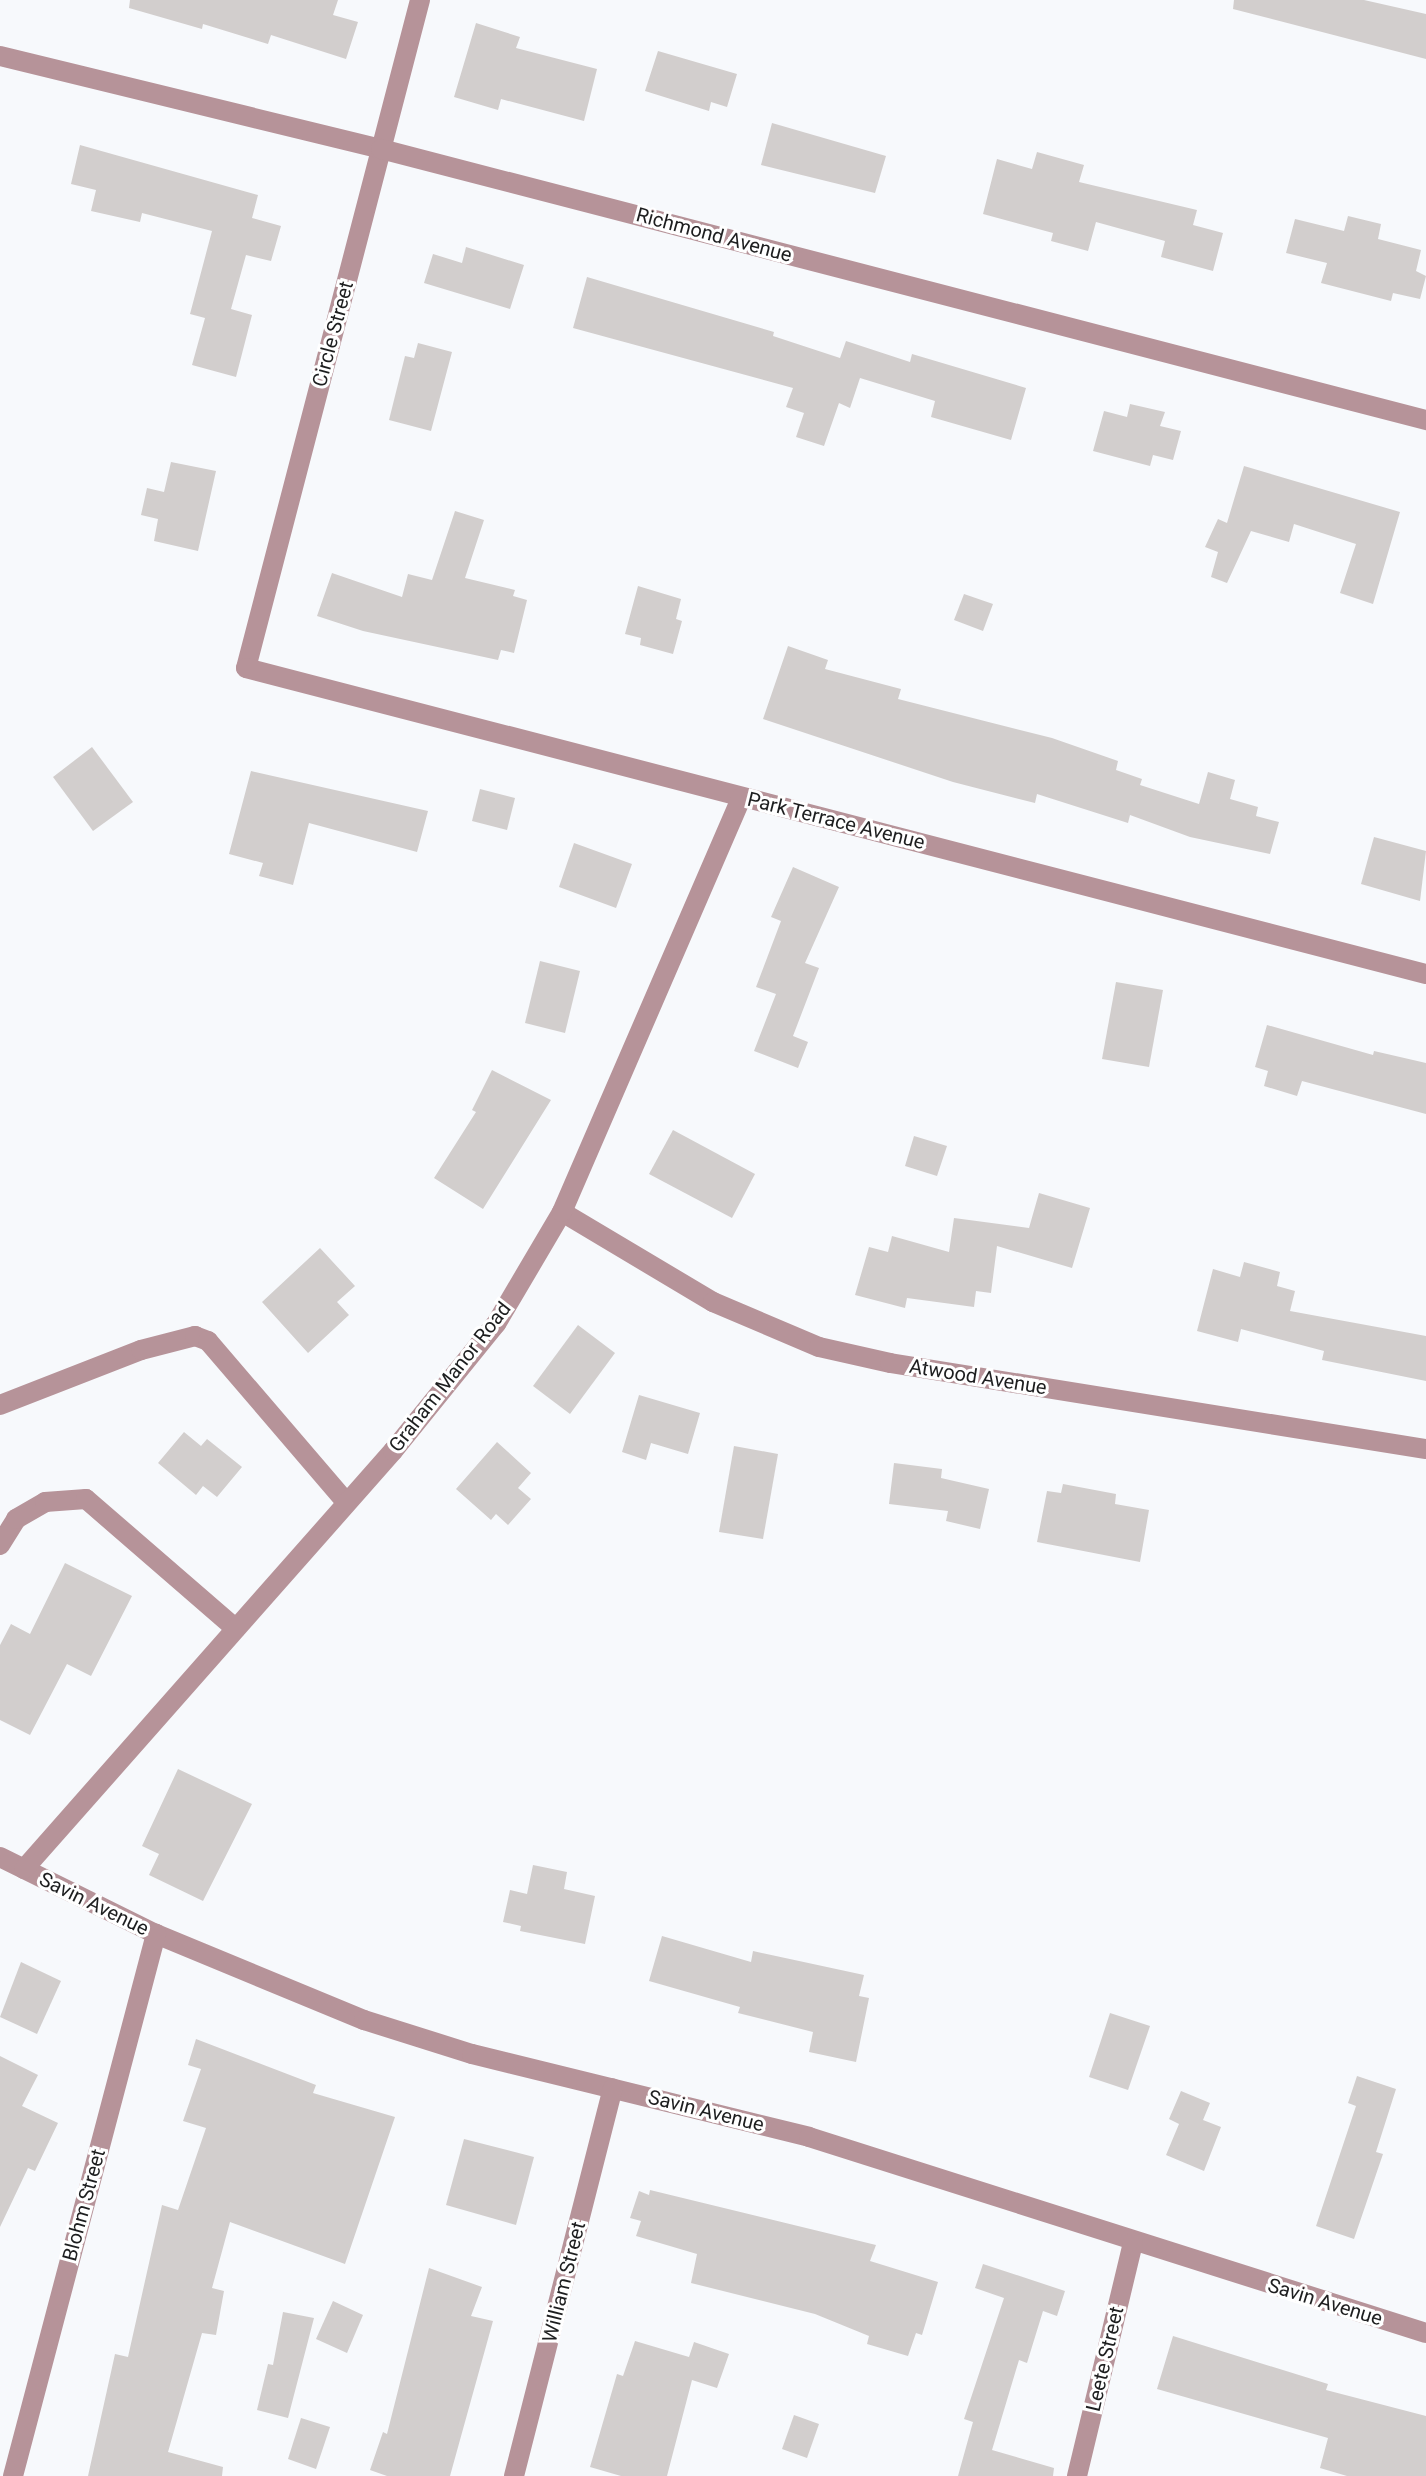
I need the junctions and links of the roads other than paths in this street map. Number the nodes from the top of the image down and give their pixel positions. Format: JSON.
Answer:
{"nodes":[{"id":1,"x":420,"y":0,"type":"edge"},
{"id":2,"x":0,"y":56,"type":"edge"},
{"id":3,"x":381,"y":149,"type":"junction"},
{"id":4,"x":1426,"y":420,"type":"edge"},
{"id":5,"x":246,"y":668,"type":"joint"},
{"id":6,"x":742,"y":797,"type":"junction"},
{"id":7,"x":1426,"y":974,"type":"edge"},
{"id":8,"x":562,"y":1212,"type":"junction"},
{"id":9,"x":0,"y":1405,"type":"edge"},
{"id":10,"x":1426,"y":1449,"type":"edge"},
{"id":11,"x":347,"y":1503,"type":"junction"},
{"id":12,"x":8,"y":1516,"type":"edge"},
{"id":13,"x":0,"y":1545,"type":"edge"},
{"id":14,"x":236,"y":1629,"type":"junction"},
{"id":15,"x":0,"y":1857,"type":"edge"},
{"id":16,"x":24,"y":1869,"type":"junction"},
{"id":17,"x":156,"y":1934,"type":"junction"},
{"id":18,"x":613,"y":2088,"type":"junction"},
{"id":19,"x":1133,"y":2243,"type":"junction"},
{"id":20,"x":1426,"y":2333,"type":"edge"},
{"id":21,"x":13,"y":2476,"type":"edge"},
{"id":22,"x":514,"y":2476,"type":"edge"},
{"id":23,"x":1077,"y":2476,"type":"edge"}],
"edges":[{"from":1,"to":3,"type":"street","name":"Circle Street"},
{"from":2,"to":3,"type":"street","name":"Richmond Avenue"},
{"from":3,"to":4,"type":"street","name":"Richmond Avenue"},
{"from":3,"to":5,"type":"street","name":"Circle Street"},
{"from":5,"to":6,"type":"street","name":"Park Terrace Avenue"},
{"from":6,"to":7,"type":"street","name":"Park Terrace Avenue"},
{"from":6,"to":8,"type":"street","name":"Graham Manor Road"},
{"from":8,"to":10,"type":"street","name":"Atwood Avenue"},
{"from":8,"to":11,"type":"street","name":"Graham Manor Road"},
{"from":9,"to":11,"type":"street"},
{"from":11,"to":14,"type":"street","name":"Graham Manor Road"},
{"from":12,"to":13,"type":"street"},
{"from":12,"to":14,"type":"street"},
{"from":14,"to":16,"type":"street","name":"Graham Manor Road"},
{"from":15,"to":16,"type":"street","name":"Savin Avenue"},
{"from":16,"to":17,"type":"street","name":"Savin Avenue"},
{"from":17,"to":18,"type":"street","name":"Savin Avenue"},
{"from":17,"to":21,"type":"street","name":"Blohm Street"},
{"from":18,"to":19,"type":"street","name":"Savin Avenue"},
{"from":18,"to":22,"type":"street","name":"William Street"},
{"from":19,"to":20,"type":"street","name":"Savin Avenue"},
{"from":19,"to":23,"type":"street","name":"Leete Street"}]}
